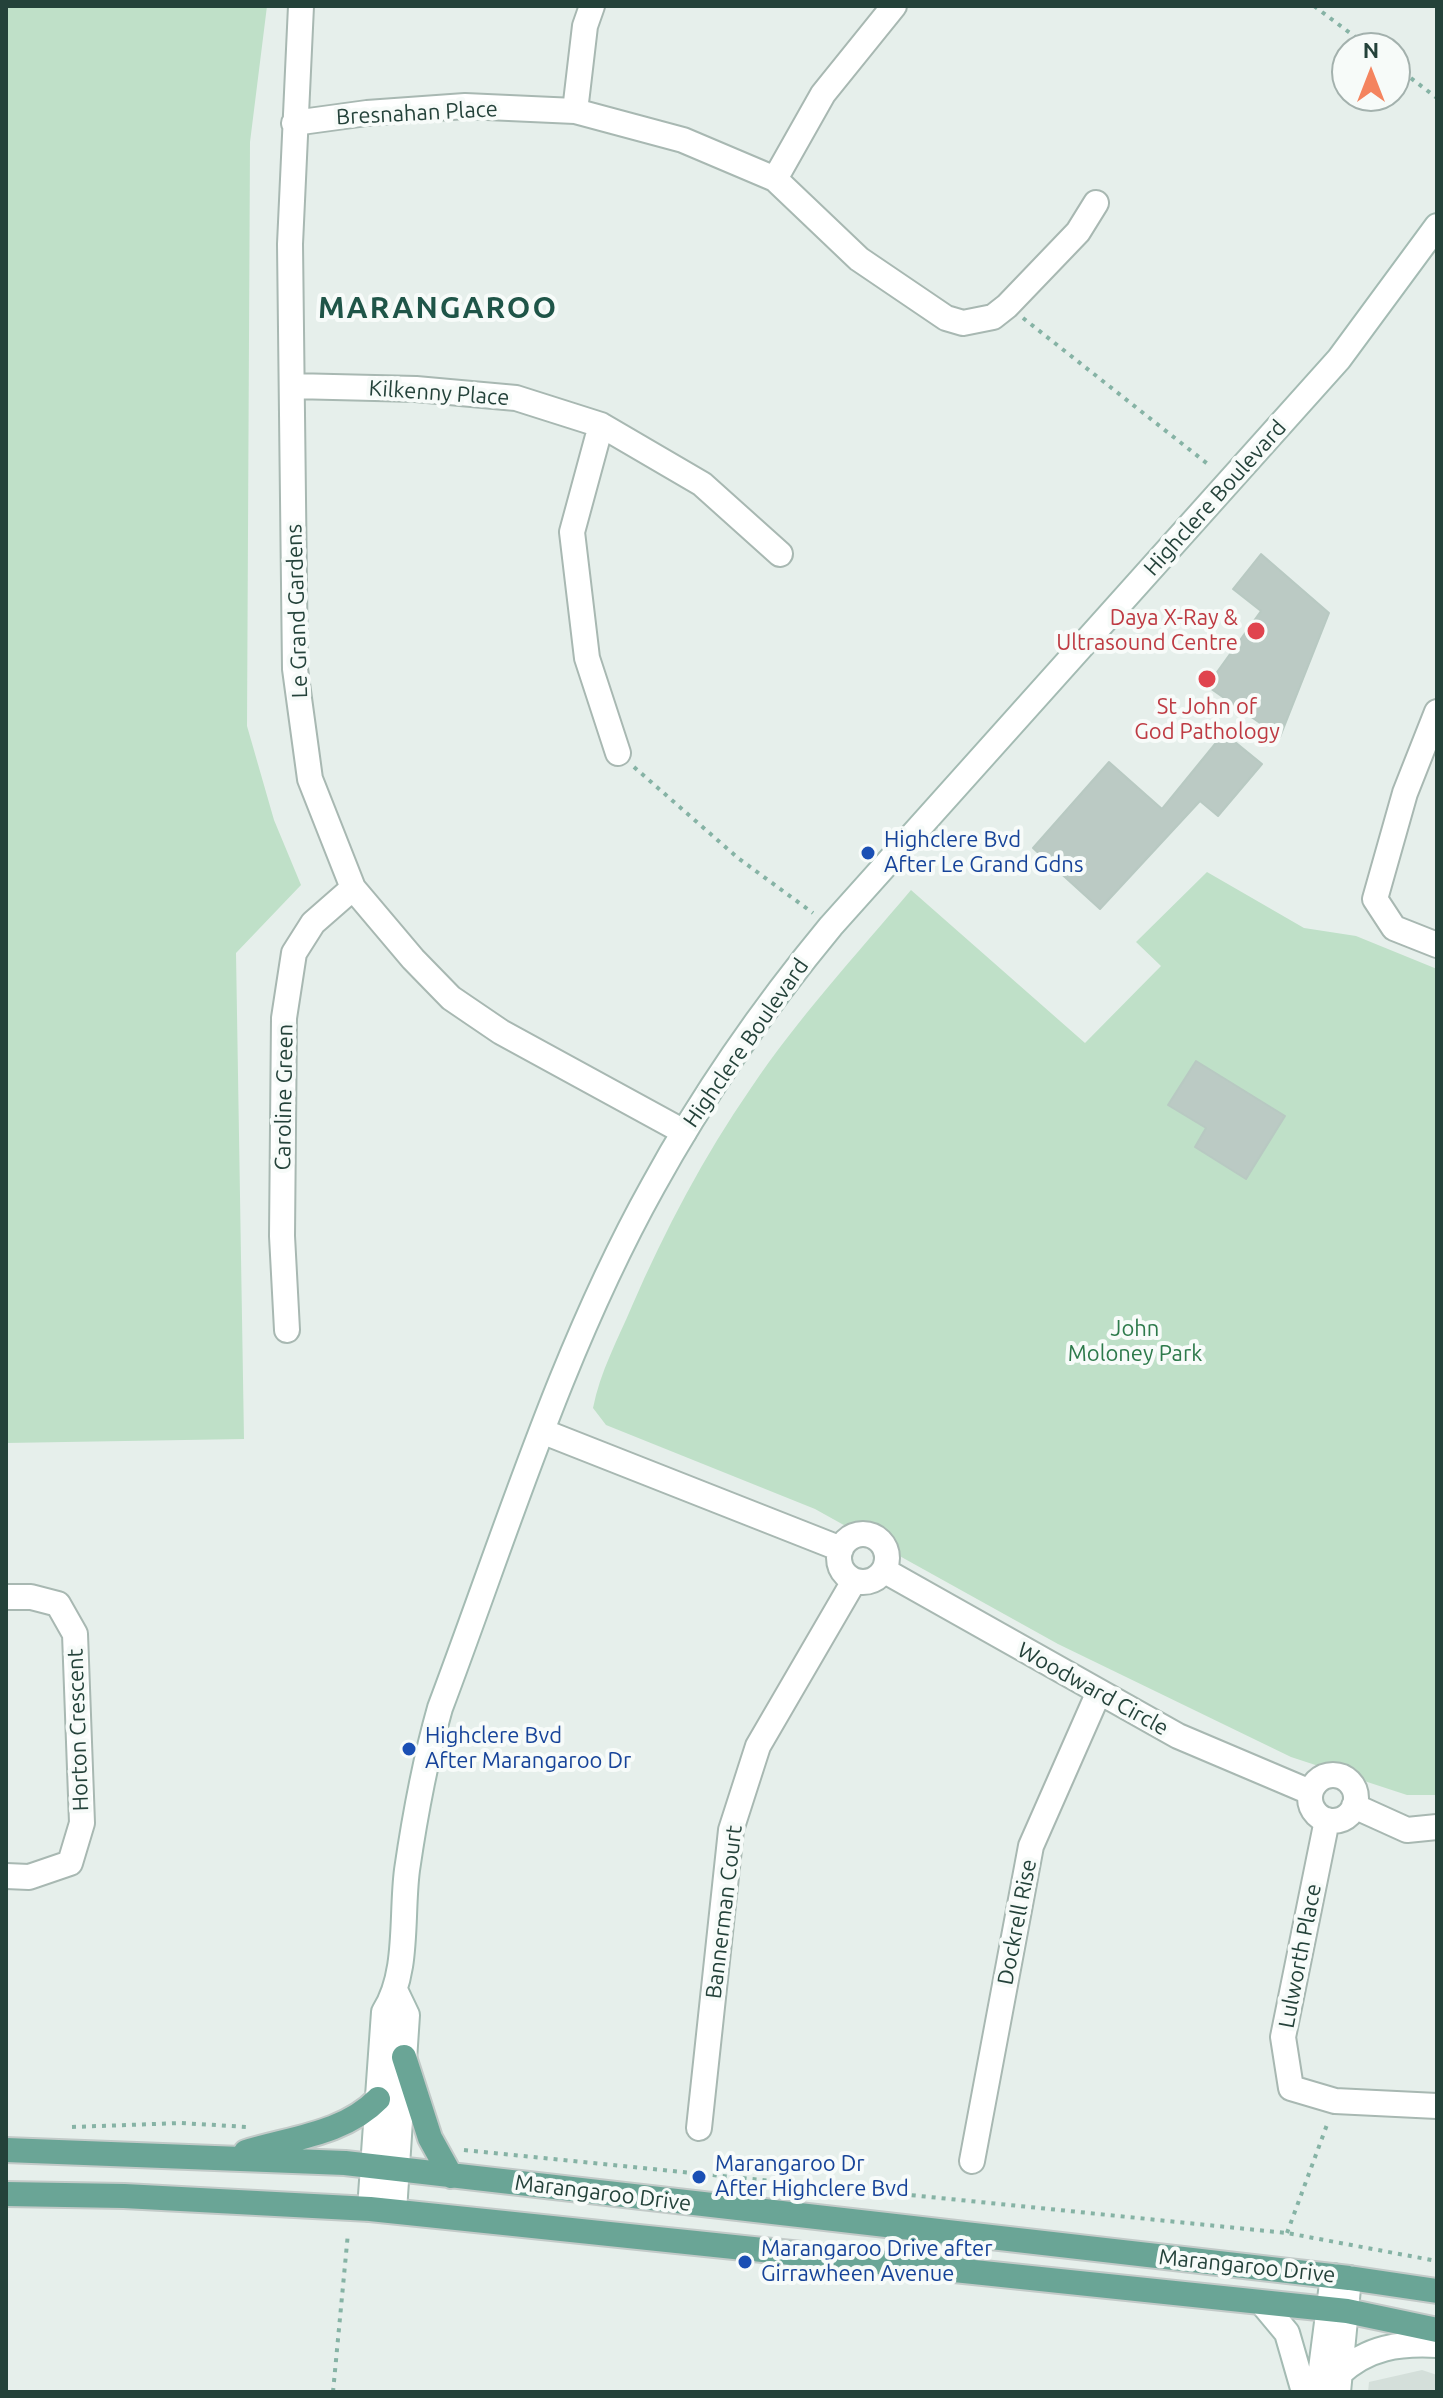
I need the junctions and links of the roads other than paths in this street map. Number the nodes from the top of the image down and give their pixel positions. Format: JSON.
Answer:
{"nodes":[{"id":1,"x":301,"y":6,"type":"edge"},
{"id":2,"x":592,"y":6,"type":"edge"},
{"id":3,"x":894,"y":6,"type":"edge"},
{"id":4,"x":575,"y":111,"type":"junction"},
{"id":5,"x":294,"y":123,"type":"junction"},
{"id":6,"x":775,"y":179,"type":"junction"},
{"id":7,"x":1096,"y":203,"type":"dead end"},
{"id":8,"x":1437,"y":226,"type":"edge"},
{"id":9,"x":292,"y":386,"type":"junction"},
{"id":10,"x":601,"y":425,"type":"junction"},
{"id":11,"x":780,"y":554,"type":"dead end"},
{"id":12,"x":1437,"y":712,"type":"edge"},
{"id":13,"x":618,"y":753,"type":"road end"},
{"id":14,"x":353,"y":888,"type":"junction"},
{"id":15,"x":1437,"y":945,"type":"edge"},
{"id":16,"x":684,"y":1132,"type":"junction"},
{"id":17,"x":287,"y":1330,"type":"dead end"},
{"id":18,"x":544,"y":1432,"type":"junction"},
{"id":19,"x":841,"y":1549,"type":"junction"},
{"id":20,"x":885,"y":1571,"type":"junction"},
{"id":21,"x":854,"y":1581,"type":"junction"},
{"id":22,"x":6,"y":1597,"type":"edge"},
{"id":23,"x":1098,"y":1694,"type":"junction"},
{"id":24,"x":1310,"y":1792,"type":"junction"},
{"id":25,"x":1354,"y":1806,"type":"junction"},
{"id":26,"x":1327,"y":1820,"type":"junction"},
{"id":27,"x":1437,"y":1827,"type":"edge"},
{"id":28,"x":6,"y":1876,"type":"edge"},
{"id":29,"x":396,"y":1992,"type":"junction"},
{"id":30,"x":404,"y":2057,"type":"junction"},
{"id":31,"x":378,"y":2099,"type":"junction"},
{"id":32,"x":1437,"y":2106,"type":"edge"},
{"id":33,"x":699,"y":2128,"type":"dead end"},
{"id":34,"x":6,"y":2150,"type":"edge"},
{"id":35,"x":232,"y":2156,"type":"junction"},
{"id":36,"x":972,"y":2161,"type":"dead end"},
{"id":37,"x":373,"y":2166,"type":"junction"},
{"id":38,"x":398,"y":2169,"type":"junction"},
{"id":39,"x":451,"y":2176,"type":"junction"},
{"id":40,"x":6,"y":2194,"type":"edge"},
{"id":41,"x":382,"y":2210,"type":"junction"},
{"id":42,"x":1341,"y":2277,"type":"junction"},
{"id":43,"x":1437,"y":2291,"type":"edge"},
{"id":44,"x":1262,"y":2303,"type":"junction"},
{"id":45,"x":1337,"y":2310,"type":"junction"},
{"id":46,"x":1437,"y":2330,"type":"edge"},
{"id":47,"x":1437,"y":2345,"type":"edge"},
{"id":48,"x":1338,"y":2383,"type":"edge"},
{"id":49,"x":1304,"y":2392,"type":"edge"},
{"id":50,"x":1318,"y":2392,"type":"edge"}],
"edges":[{"from":1,"to":5,"type":"street","name":"Le Grand Gardens"},
{"from":2,"to":4,"type":"street"},
{"from":3,"to":6,"type":"street"},
{"from":4,"to":5,"type":"street","name":"Bresnahan Place"},
{"from":4,"to":6,"type":"street","name":"Bresnahan Place"},
{"from":5,"to":9,"type":"street","name":"Le Grand Gardens"},
{"from":6,"to":7,"type":"street","name":"Bresnahan Place"},
{"from":8,"to":16,"type":"street","name":"Highclere Boulevard"},
{"from":9,"to":10,"type":"street","name":"Kilkenny Place"},
{"from":9,"to":14,"type":"street","name":"Le Grand Gardens"},
{"from":10,"to":11,"type":"street","name":"Kilkenny Place"},
{"from":10,"to":13,"type":"street"},
{"from":12,"to":15,"type":"street"},
{"from":14,"to":16,"type":"street","name":"Le Grand Gardens"},
{"from":14,"to":17,"type":"street","name":"Caroline Green"},
{"from":16,"to":18,"type":"street","name":"Highclere Boulevard"},
{"from":18,"to":19,"type":"street"},
{"from":18,"to":29,"type":"street","name":"Highclere Boulevard"},
{"from":19,"to":20,"type":"street"},
{"from":19,"to":21,"type":"street"},
{"from":20,"to":21,"type":"street"},
{"from":20,"to":23,"type":"street","name":"Woodward Circle"},
{"from":21,"to":33,"type":"street","name":"Bannerman Court"},
{"from":22,"to":28,"type":"street","name":"Horton Crescent"},
{"from":23,"to":24,"type":"street","name":"Woodward Circle"},
{"from":23,"to":36,"type":"street","name":"Dockrell Rise"},
{"from":24,"to":25,"type":"street"},
{"from":24,"to":26,"type":"street"},
{"from":25,"to":26,"type":"street"},
{"from":25,"to":27,"type":"street"},
{"from":26,"to":32,"type":"street","name":"Lulworth Place"},
{"from":29,"to":30,"type":"street","name":"Highclere Boulevard"},
{"from":29,"to":31,"type":"street","name":"Highclere Boulevard"},
{"from":30,"to":38,"type":"street","name":"Highclere Boulevard"},
{"from":30,"to":39,"type":"main road"},
{"from":31,"to":35,"type":"main road"},
{"from":31,"to":37,"type":"street","name":"Highclere Boulevard"},
{"from":34,"to":35,"type":"main road","name":"Marangaroo Drive"},
{"from":35,"to":37,"type":"main road","name":"Marangaroo Drive"},
{"from":37,"to":38,"type":"main road","name":"Marangaroo Drive"},
{"from":37,"to":41,"type":"street","name":"Highclere Boulevard"},
{"from":38,"to":39,"type":"main road","name":"Marangaroo Drive"},
{"from":38,"to":41,"type":"street","name":"Highclere Boulevard"},
{"from":39,"to":42,"type":"main road","name":"Marangaroo Drive"},
{"from":40,"to":41,"type":"main road","name":"Marangaroo Drive"},
{"from":41,"to":44,"type":"main road","name":"Marangaroo Drive"},
{"from":42,"to":43,"type":"main road","name":"Marangaroo Drive"},
{"from":42,"to":45,"type":"street"},
{"from":44,"to":45,"type":"main road","name":"Marangaroo Drive"},
{"from":44,"to":49,"type":"street"},
{"from":45,"to":46,"type":"main road","name":"Marangaroo Drive"},
{"from":45,"to":48,"type":"street"},
{"from":45,"to":50,"type":"street"},
{"from":47,"to":48,"type":"street"}]}
